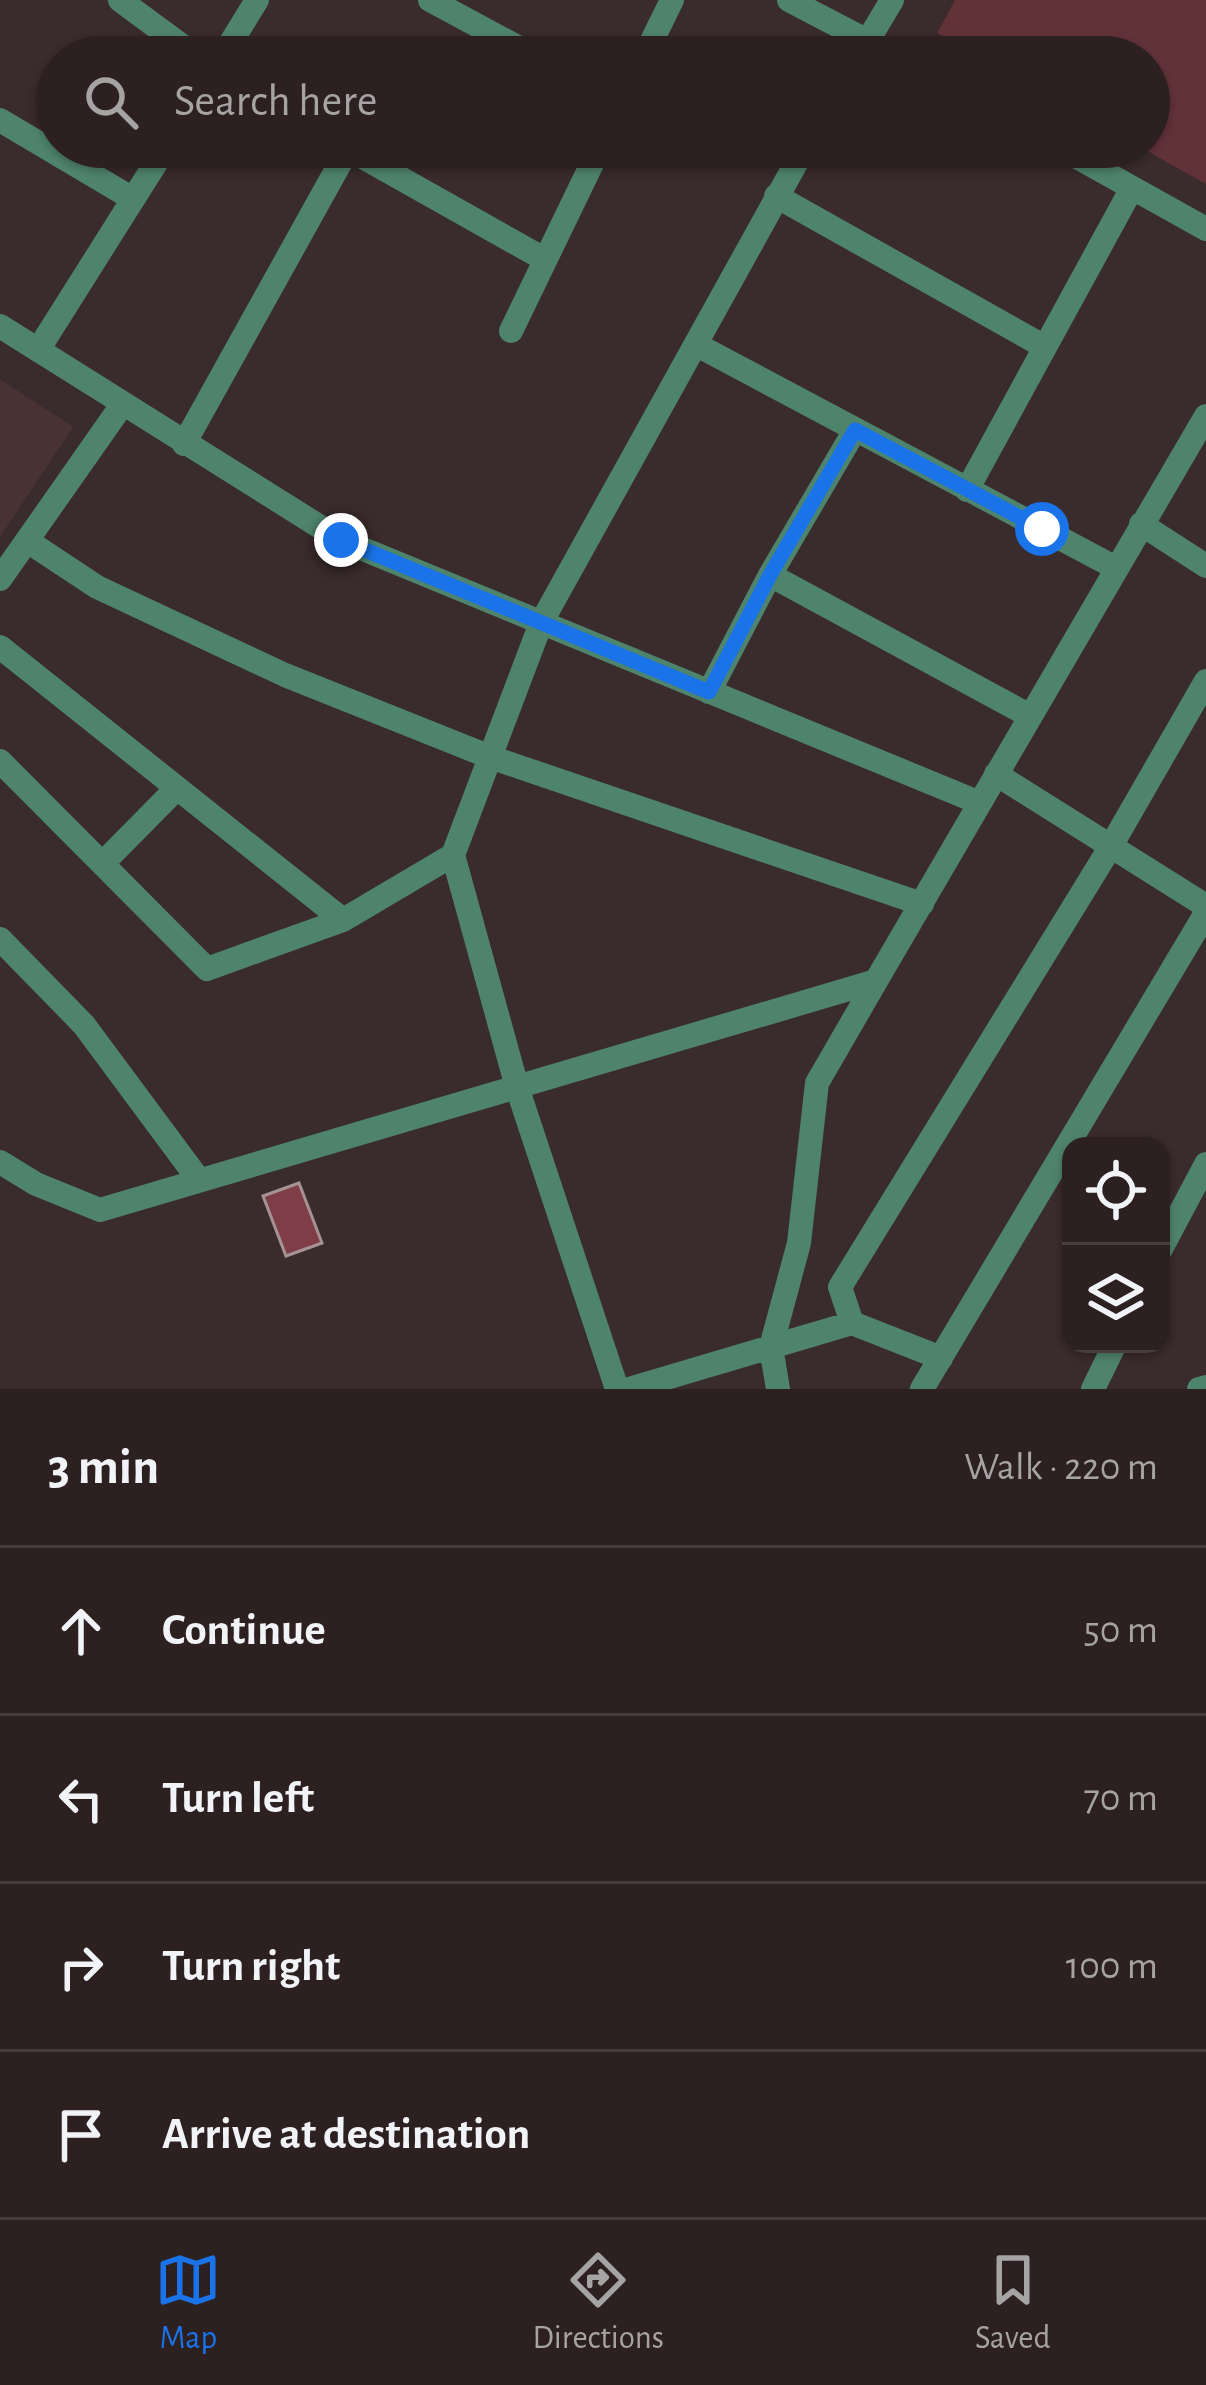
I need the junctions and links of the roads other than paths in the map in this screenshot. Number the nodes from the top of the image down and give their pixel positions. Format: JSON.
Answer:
{"nodes":[{"id":1,"x":121,"y":0,"type":"edge"},
{"id":2,"x":256,"y":0,"type":"edge"},
{"id":3,"x":430,"y":0,"type":"edge"},
{"id":4,"x":672,"y":0,"type":"edge"},
{"id":5,"x":789,"y":0,"type":"edge"},
{"id":6,"x":892,"y":0,"type":"edge"},
{"id":7,"x":169,"y":36,"type":"edge"},
{"id":8,"x":235,"y":36,"type":"edge"},
{"id":9,"x":497,"y":36,"type":"edge"},
{"id":10,"x":654,"y":36,"type":"edge"},
{"id":11,"x":843,"y":36,"type":"edge"},
{"id":12,"x":871,"y":36,"type":"edge"},
{"id":13,"x":0,"y":120,"type":"edge"},
{"id":14,"x":36,"y":141,"type":"edge"},
{"id":15,"x":81,"y":168,"type":"edge"},
{"id":16,"x":153,"y":168,"type":"edge"},
{"id":17,"x":335,"y":168,"type":"edge"},
{"id":18,"x":382,"y":168,"type":"edge"},
{"id":19,"x":590,"y":168,"type":"edge"},
{"id":20,"x":793,"y":168,"type":"edge"},
{"id":21,"x":1096,"y":168,"type":"edge"},
{"id":22,"x":1132,"y":188,"type":"junction"},
{"id":23,"x":776,"y":196,"type":"junction"},
{"id":24,"x":133,"y":199,"type":"junction"},
{"id":25,"x":1206,"y":229,"type":"edge"},
{"id":26,"x":544,"y":259,"type":"junction"},
{"id":27,"x":0,"y":326,"type":"edge"},
{"id":28,"x":511,"y":331,"type":"dead end"},
{"id":29,"x":697,"y":345,"type":"junction"},
{"id":30,"x":1045,"y":347,"type":"junction"},
{"id":31,"x":38,"y":350,"type":"junction"},
{"id":32,"x":122,"y":405,"type":"junction"},
{"id":33,"x":1206,"y":416,"type":"edge"},
{"id":34,"x":855,"y":430,"type":"junction"},
{"id":35,"x":184,"y":443,"type":"junction"},
{"id":36,"x":968,"y":490,"type":"junction"},
{"id":37,"x":1141,"y":524,"type":"junction"},
{"id":38,"x":29,"y":542,"type":"junction"},
{"id":39,"x":1206,"y":566,"type":"edge"},
{"id":40,"x":1116,"y":568,"type":"junction"},
{"id":41,"x":770,"y":575,"type":"junction"},
{"id":42,"x":0,"y":578,"type":"edge"},
{"id":43,"x":541,"y":623,"type":"junction"},
{"id":44,"x":0,"y":647,"type":"edge"},
{"id":45,"x":1206,"y":681,"type":"edge"},
{"id":46,"x":709,"y":692,"type":"junction"},
{"id":47,"x":1030,"y":716,"type":"junction"},
{"id":48,"x":490,"y":757,"type":"junction"},
{"id":49,"x":0,"y":761,"type":"edge"},
{"id":50,"x":997,"y":773,"type":"junction"},
{"id":51,"x":177,"y":788,"type":"junction"},
{"id":52,"x":980,"y":803,"type":"junction"},
{"id":53,"x":1111,"y":846,"type":"junction"},
{"id":54,"x":453,"y":855,"type":"junction"},
{"id":55,"x":104,"y":862,"type":"junction"},
{"id":56,"x":922,"y":904,"type":"junction"},
{"id":57,"x":1206,"y":909,"type":"edge"},
{"id":58,"x":343,"y":920,"type":"junction"},
{"id":59,"x":0,"y":939,"type":"edge"},
{"id":60,"x":876,"y":981,"type":"junction"},
{"id":61,"x":518,"y":1087,"type":"junction"},
{"id":62,"x":0,"y":1143,"type":"edge"},
{"id":63,"x":0,"y":1162,"type":"edge"},
{"id":64,"x":1206,"y":1164,"type":"edge"},
{"id":65,"x":199,"y":1180,"type":"junction"},
{"id":66,"x":36,"y":1184,"type":"junction"},
{"id":67,"x":1206,"y":1206,"type":"edge"},
{"id":68,"x":1179,"y":1212,"type":"junction"},
{"id":69,"x":1163,"y":1245,"type":"edge"},
{"id":70,"x":852,"y":1323,"type":"junction"},
{"id":71,"x":771,"y":1347,"type":"junction"},
{"id":72,"x":1110,"y":1353,"type":"edge"},
{"id":73,"x":941,"y":1358,"type":"junction"},
{"id":74,"x":617,"y":1389,"type":"edge"},
{"id":75,"x":629,"y":1389,"type":"edge"},
{"id":76,"x":778,"y":1389,"type":"edge"},
{"id":77,"x":922,"y":1389,"type":"edge"},
{"id":78,"x":1093,"y":1389,"type":"edge"}],
"edges":[{"from":1,"to":7,"type":"street"},
{"from":2,"to":8,"type":"street"},
{"from":3,"to":9,"type":"street"},
{"from":4,"to":10,"type":"street"},
{"from":5,"to":11,"type":"street"},
{"from":6,"to":12,"type":"street"},
{"from":13,"to":14,"type":"street"},
{"from":15,"to":24,"type":"street"},
{"from":16,"to":24,"type":"street"},
{"from":17,"to":35,"type":"street"},
{"from":18,"to":26,"type":"street"},
{"from":19,"to":26,"type":"street"},
{"from":20,"to":23,"type":"street"},
{"from":21,"to":22,"type":"street"},
{"from":22,"to":25,"type":"street"},
{"from":22,"to":30,"type":"street"},
{"from":23,"to":29,"type":"street"},
{"from":23,"to":30,"type":"street"},
{"from":24,"to":31,"type":"street"},
{"from":26,"to":28,"type":"street"},
{"from":27,"to":31,"type":"street"},
{"from":29,"to":34,"type":"street"},
{"from":29,"to":43,"type":"street"},
{"from":30,"to":36,"type":"street"},
{"from":31,"to":32,"type":"street"},
{"from":32,"to":35,"type":"street"},
{"from":32,"to":38,"type":"street"},
{"from":33,"to":37,"type":"street"},
{"from":34,"to":36,"type":"street"},
{"from":34,"to":41,"type":"street"},
{"from":35,"to":43,"type":"street"},
{"from":36,"to":40,"type":"street"},
{"from":37,"to":39,"type":"street"},
{"from":37,"to":40,"type":"street"},
{"from":38,"to":42,"type":"street"},
{"from":38,"to":48,"type":"street"},
{"from":40,"to":47,"type":"street"},
{"from":41,"to":46,"type":"street"},
{"from":41,"to":47,"type":"street"},
{"from":43,"to":46,"type":"street"},
{"from":43,"to":48,"type":"street"},
{"from":44,"to":51,"type":"street"},
{"from":45,"to":53,"type":"street"},
{"from":46,"to":52,"type":"street"},
{"from":47,"to":50,"type":"street"},
{"from":48,"to":54,"type":"street"},
{"from":48,"to":56,"type":"street"},
{"from":49,"to":55,"type":"street"},
{"from":50,"to":52,"type":"street"},
{"from":50,"to":53,"type":"street"},
{"from":51,"to":55,"type":"street"},
{"from":51,"to":58,"type":"street"},
{"from":52,"to":56,"type":"street"},
{"from":53,"to":57,"type":"street"},
{"from":53,"to":70,"type":"street"},
{"from":54,"to":58,"type":"street"},
{"from":54,"to":61,"type":"street"},
{"from":55,"to":58,"type":"street"},
{"from":56,"to":60,"type":"street"},
{"from":57,"to":73,"type":"street"},
{"from":59,"to":65,"type":"street"},
{"from":60,"to":61,"type":"street"},
{"from":60,"to":71,"type":"street"},
{"from":61,"to":65,"type":"street"},
{"from":61,"to":74,"type":"street"},
{"from":62,"to":66,"type":"street"},
{"from":63,"to":66,"type":"street"},
{"from":64,"to":68,"type":"street"},
{"from":65,"to":66,"type":"street"},
{"from":67,"to":68,"type":"street"},
{"from":68,"to":69,"type":"street"},
{"from":70,"to":71,"type":"street"},
{"from":70,"to":73,"type":"street"},
{"from":71,"to":75,"type":"street"},
{"from":71,"to":76,"type":"street"},
{"from":72,"to":78,"type":"street"},
{"from":73,"to":77,"type":"street"}]}
